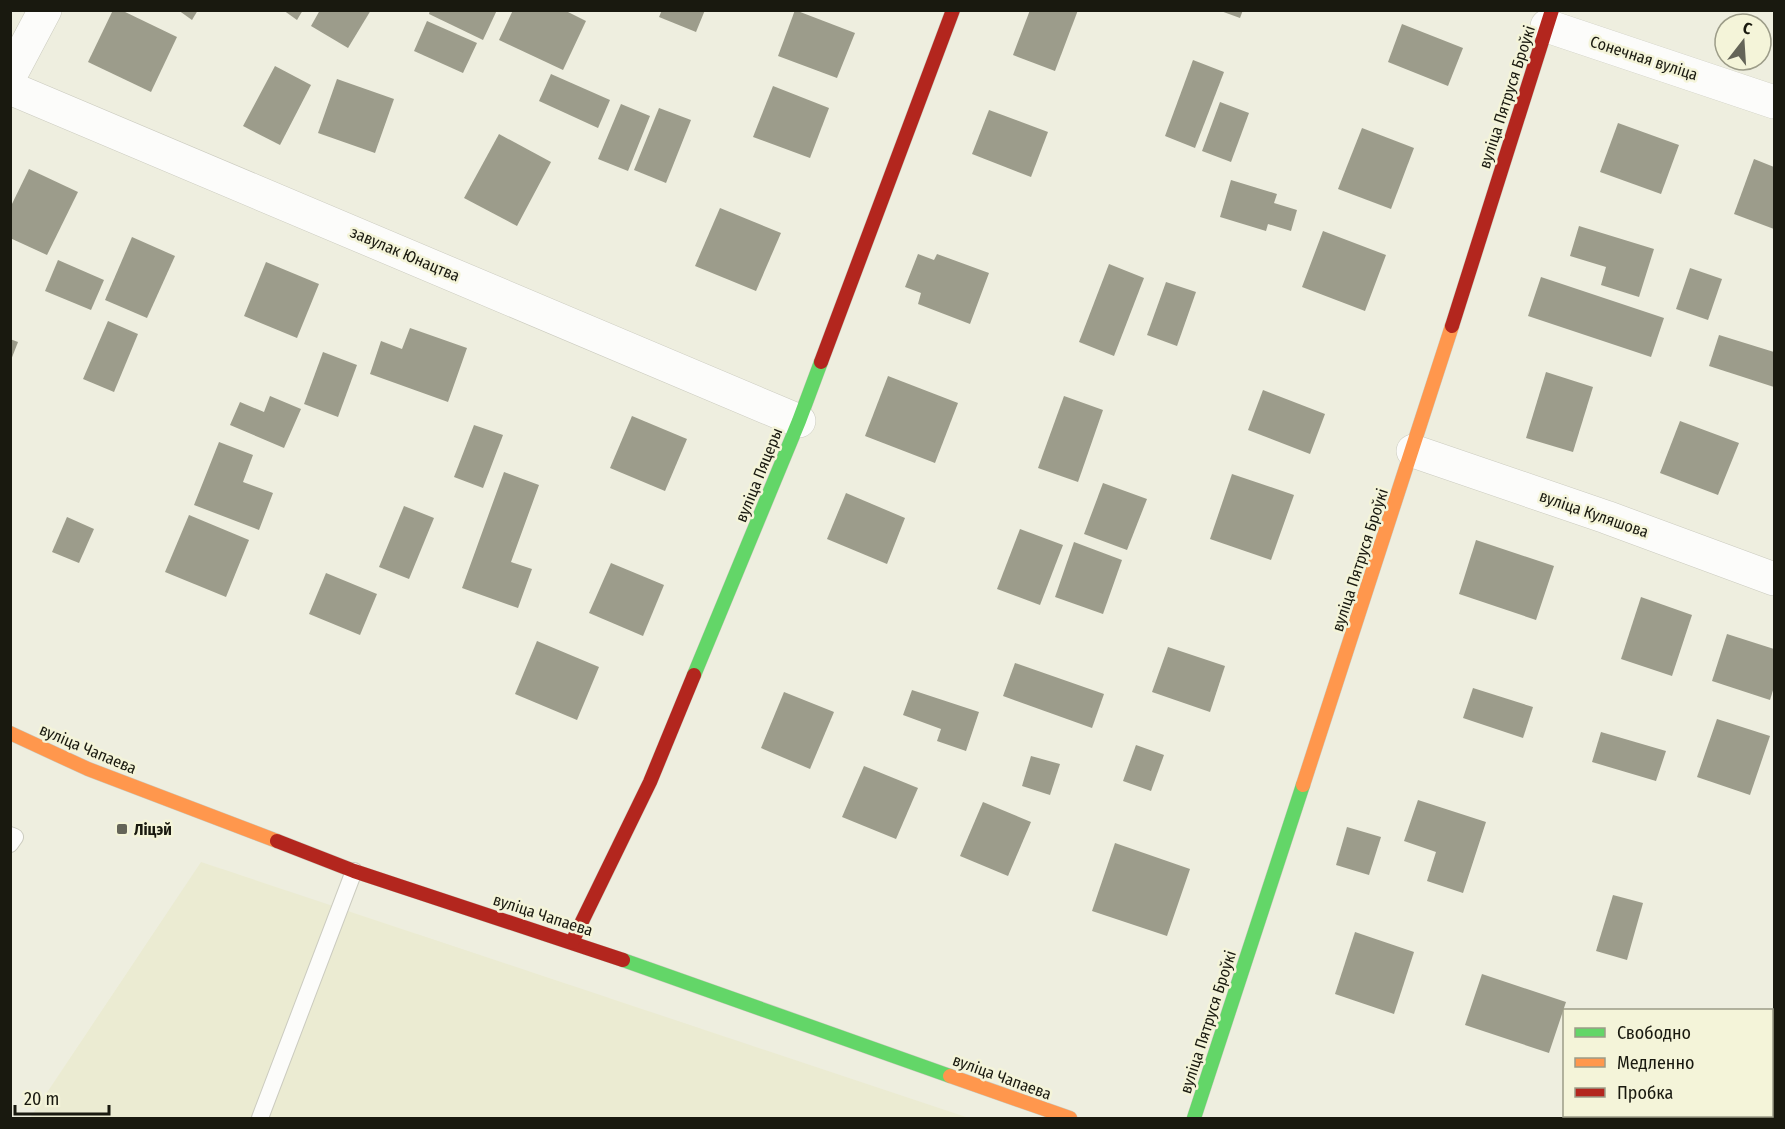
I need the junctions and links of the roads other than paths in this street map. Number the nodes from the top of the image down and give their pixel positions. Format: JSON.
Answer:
{"nodes":[{"id":1,"x":45,"y":10,"type":"edge"},
{"id":2,"x":953,"y":10,"type":"edge"},
{"id":3,"x":1549,"y":18,"type":"edge"},
{"id":4,"x":10,"y":76,"type":"edge"},
{"id":5,"x":10,"y":88,"type":"edge"},
{"id":6,"x":1774,"y":102,"type":"edge"},
{"id":7,"x":799,"y":421,"type":"junction"},
{"id":8,"x":1413,"y":451,"type":"junction"},
{"id":9,"x":1774,"y":579,"type":"edge"},
{"id":10,"x":10,"y":733,"type":"edge"},
{"id":11,"x":10,"y":835,"type":"edge"},
{"id":12,"x":10,"y":844,"type":"edge"},
{"id":13,"x":354,"y":871,"type":"junction"},
{"id":14,"x":572,"y":942,"type":"junction"},
{"id":15,"x":260,"y":1119,"type":"edge"},
{"id":16,"x":1070,"y":1119,"type":"edge"},
{"id":17,"x":1194,"y":1119,"type":"edge"}],
"edges":[{"from":1,"to":4,"type":"street"},
{"from":2,"to":7,"type":"street","name":"вуліца Пяцеры"},
{"from":3,"to":6,"type":"street","name":"Сонечная вуліца"},
{"from":3,"to":8,"type":"street","name":"вуліца Пятруся Броўкі"},
{"from":5,"to":7,"type":"street","name":"завулак Юнацтва"},
{"from":7,"to":14,"type":"street","name":"вуліца Пяцеры"},
{"from":8,"to":9,"type":"street","name":"вуліца Куляшова"},
{"from":8,"to":17,"type":"street","name":"вуліца Пятруся Броўкі"},
{"from":10,"to":13,"type":"street","name":"вуліца Чапаева"},
{"from":11,"to":12,"type":"lane"},
{"from":13,"to":14,"type":"street","name":"вуліца Чапаева"},
{"from":13,"to":15,"type":"lane"},
{"from":14,"to":16,"type":"street","name":"вуліца Чапаева"}]}
